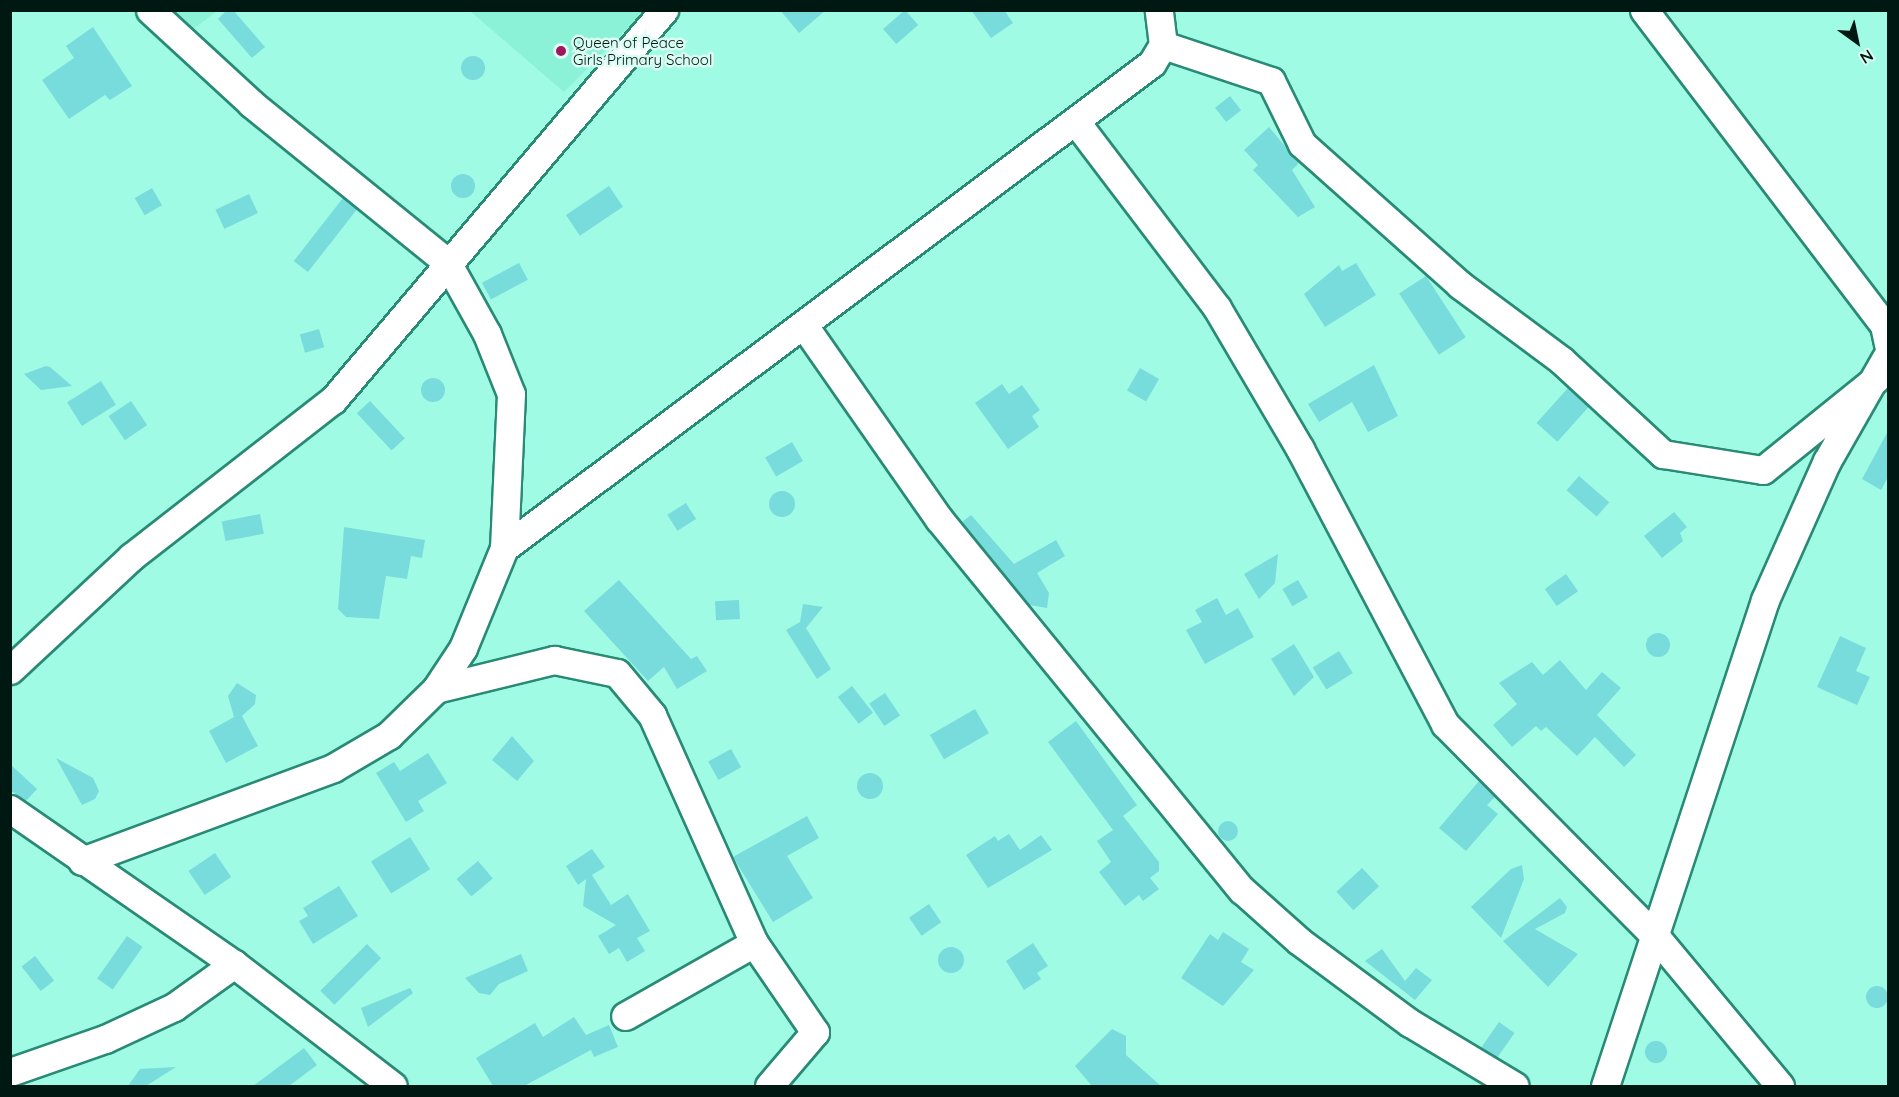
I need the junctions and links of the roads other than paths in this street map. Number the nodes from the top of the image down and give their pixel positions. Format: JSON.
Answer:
{"nodes":[{"id":1,"x":150,"y":10,"type":"edge"},
{"id":2,"x":664,"y":10,"type":"edge"},
{"id":3,"x":1644,"y":10,"type":"edge"},
{"id":4,"x":1158,"y":24,"type":"edge"},
{"id":5,"x":1076,"y":122,"type":"junction"},
{"id":6,"x":447,"y":262,"type":"junction"},
{"id":7,"x":805,"y":327,"type":"junction"},
{"id":8,"x":1888,"y":344,"type":"edge"},
{"id":9,"x":1888,"y":354,"type":"edge"},
{"id":10,"x":1883,"y":380,"type":"edge"},
{"id":11,"x":504,"y":548,"type":"junction"},
{"id":12,"x":10,"y":669,"type":"edge"},
{"id":13,"x":436,"y":689,"type":"junction"},
{"id":14,"x":10,"y":809,"type":"edge"},
{"id":15,"x":82,"y":861,"type":"junction"},
{"id":16,"x":1656,"y":937,"type":"junction"},
{"id":17,"x":754,"y":943,"type":"junction"},
{"id":18,"x":234,"y":964,"type":"junction"},
{"id":19,"x":625,"y":1016,"type":"dead end"},
{"id":20,"x":10,"y":1072,"type":"edge"},
{"id":21,"x":393,"y":1086,"type":"edge"},
{"id":22,"x":769,"y":1086,"type":"edge"},
{"id":23,"x":1515,"y":1086,"type":"edge"},
{"id":24,"x":1605,"y":1086,"type":"edge"},
{"id":25,"x":1780,"y":1086,"type":"edge"}],
"edges":[{"from":1,"to":6,"type":"street"},
{"from":2,"to":6,"type":"street"},
{"from":3,"to":8,"type":"street"},
{"from":4,"to":5,"type":"street"},
{"from":4,"to":10,"type":"street"},
{"from":5,"to":7,"type":"street"},
{"from":5,"to":16,"type":"street"},
{"from":6,"to":11,"type":"street"},
{"from":6,"to":12,"type":"street"},
{"from":7,"to":11,"type":"street"},
{"from":7,"to":23,"type":"street"},
{"from":9,"to":10,"type":"street"},
{"from":10,"to":16,"type":"street"},
{"from":11,"to":13,"type":"street"},
{"from":13,"to":15,"type":"street"},
{"from":13,"to":17,"type":"street"},
{"from":14,"to":15,"type":"street"},
{"from":15,"to":18,"type":"street"},
{"from":16,"to":24,"type":"street"},
{"from":16,"to":25,"type":"street"},
{"from":17,"to":19,"type":"street"},
{"from":17,"to":22,"type":"street"},
{"from":18,"to":20,"type":"street"},
{"from":18,"to":21,"type":"street"}]}
